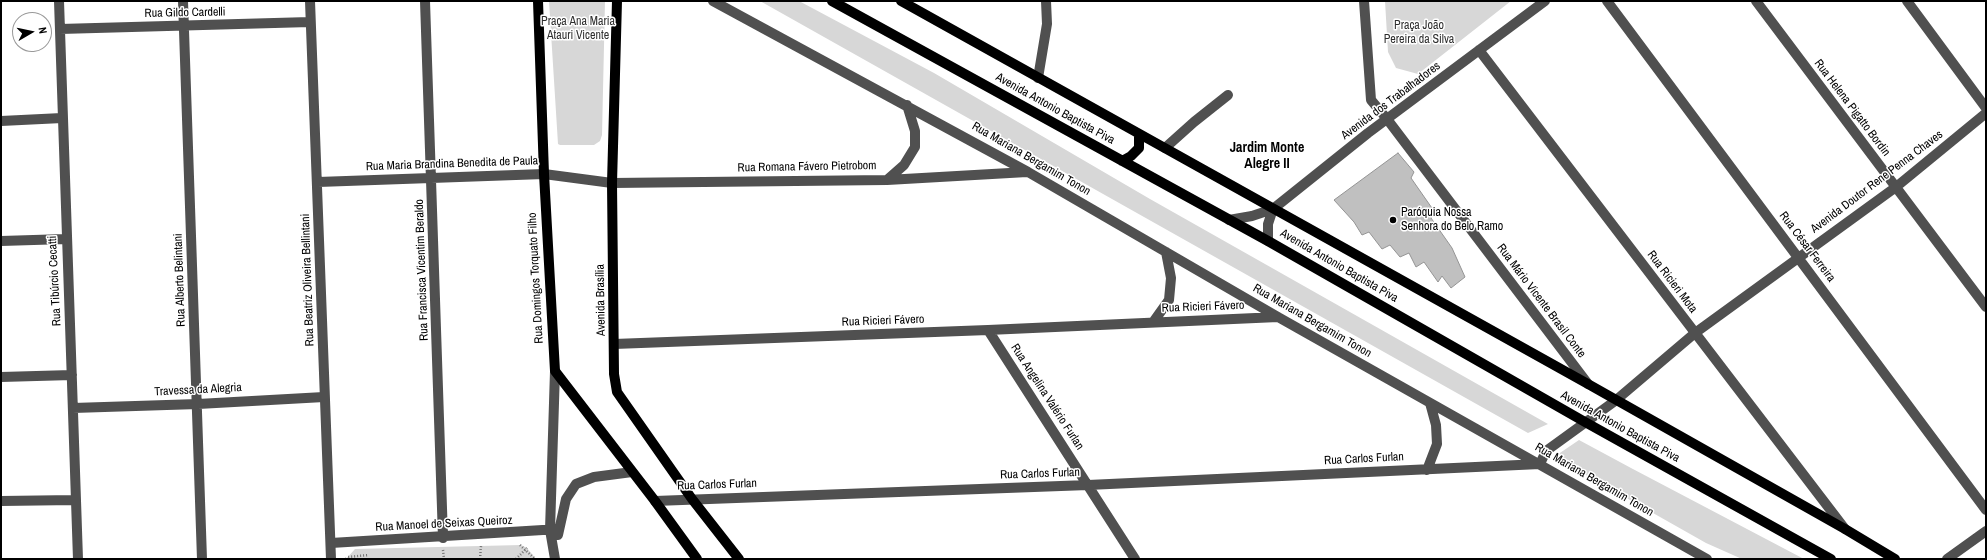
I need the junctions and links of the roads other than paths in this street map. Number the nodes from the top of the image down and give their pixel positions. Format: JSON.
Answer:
{"nodes":[{"id":1,"x":59,"y":1,"type":"edge"},
{"id":2,"x":183,"y":1,"type":"edge"},
{"id":3,"x":310,"y":1,"type":"edge"},
{"id":4,"x":425,"y":1,"type":"edge"},
{"id":5,"x":538,"y":1,"type":"edge"},
{"id":6,"x":617,"y":1,"type":"edge"},
{"id":7,"x":713,"y":1,"type":"edge"},
{"id":8,"x":832,"y":1,"type":"edge"},
{"id":9,"x":1046,"y":1,"type":"edge"},
{"id":10,"x":1364,"y":1,"type":"edge"},
{"id":11,"x":1545,"y":1,"type":"edge"},
{"id":12,"x":1607,"y":1,"type":"edge"},
{"id":13,"x":1756,"y":1,"type":"edge"},
{"id":14,"x":1907,"y":1,"type":"edge"},
{"id":15,"x":905,"y":2,"type":"edge"},
{"id":16,"x":310,"y":22,"type":"junction"},
{"id":17,"x":183,"y":26,"type":"junction"},
{"id":18,"x":60,"y":29,"type":"junction"},
{"id":19,"x":1479,"y":50,"type":"junction"},
{"id":20,"x":1038,"y":78,"type":"junction"},
{"id":21,"x":1228,"y":95,"type":"dead end"},
{"id":22,"x":907,"y":105,"type":"junction"},
{"id":23,"x":1986,"y":108,"type":"edge"},
{"id":24,"x":1986,"y":113,"type":"edge"},
{"id":25,"x":62,"y":118,"type":"junction"},
{"id":26,"x":1387,"y":119,"type":"junction"},
{"id":27,"x":1,"y":121,"type":"edge"},
{"id":28,"x":1140,"y":134,"type":"junction"},
{"id":29,"x":1165,"y":148,"type":"junction"},
{"id":30,"x":1122,"y":161,"type":"junction"},
{"id":31,"x":1028,"y":172,"type":"junction"},
{"id":32,"x":544,"y":174,"type":"junction"},
{"id":33,"x":432,"y":178,"type":"junction"},
{"id":34,"x":586,"y":179,"type":"joint"},
{"id":35,"x":887,"y":180,"type":"junction"},
{"id":36,"x":318,"y":182,"type":"junction"},
{"id":37,"x":612,"y":183,"type":"junction"},
{"id":38,"x":1896,"y":187,"type":"junction"},
{"id":39,"x":1273,"y":209,"type":"junction"},
{"id":40,"x":1229,"y":220,"type":"junction"},
{"id":41,"x":66,"y":239,"type":"junction"},
{"id":42,"x":1268,"y":240,"type":"junction"},
{"id":43,"x":1,"y":241,"type":"edge"},
{"id":44,"x":1166,"y":252,"type":"junction"},
{"id":45,"x":1799,"y":258,"type":"junction"},
{"id":46,"x":1986,"y":307,"type":"edge"},
{"id":47,"x":1278,"y":317,"type":"junction"},
{"id":48,"x":1154,"y":322,"type":"junction"},
{"id":49,"x":988,"y":330,"type":"junction"},
{"id":50,"x":1695,"y":333,"type":"junction"},
{"id":51,"x":614,"y":344,"type":"junction"},
{"id":52,"x":555,"y":370,"type":"junction"},
{"id":53,"x":72,"y":375,"type":"junction"},
{"id":54,"x":1,"y":377,"type":"edge"},
{"id":55,"x":1588,"y":384,"type":"junction"},
{"id":56,"x":324,"y":397,"type":"junction"},
{"id":57,"x":1615,"y":401,"type":"junction"},
{"id":58,"x":1430,"y":403,"type":"junction"},
{"id":59,"x":198,"y":404,"type":"junction"},
{"id":60,"x":74,"y":408,"type":"junction"},
{"id":61,"x":1585,"y":422,"type":"junction"},
{"id":62,"x":1540,"y":464,"type":"junction"},
{"id":63,"x":1427,"y":470,"type":"junction"},
{"id":64,"x":632,"y":472,"type":"junction"},
{"id":65,"x":1088,"y":485,"type":"junction"},
{"id":66,"x":692,"y":499,"type":"junction"},
{"id":67,"x":76,"y":500,"type":"junction"},
{"id":68,"x":1,"y":501,"type":"edge"},
{"id":69,"x":655,"y":501,"type":"junction"},
{"id":70,"x":1986,"y":510,"type":"edge"},
{"id":71,"x":1846,"y":529,"type":"junction"},
{"id":72,"x":555,"y":530,"type":"junction"},
{"id":73,"x":1986,"y":531,"type":"edge"},
{"id":74,"x":442,"y":538,"type":"junction"},
{"id":75,"x":331,"y":543,"type":"junction"},
{"id":76,"x":555,"y":556,"type":"edge"},
{"id":77,"x":1705,"y":558,"type":"edge"},
{"id":78,"x":78,"y":559,"type":"edge"},
{"id":79,"x":202,"y":559,"type":"edge"},
{"id":80,"x":331,"y":559,"type":"edge"},
{"id":81,"x":697,"y":559,"type":"edge"},
{"id":82,"x":739,"y":559,"type":"edge"},
{"id":83,"x":1136,"y":559,"type":"edge"},
{"id":84,"x":1831,"y":559,"type":"edge"},
{"id":85,"x":1895,"y":559,"type":"edge"},
{"id":86,"x":1947,"y":559,"type":"edge"}],
"edges":[{"from":1,"to":18,"type":"street","name":"Rua Tibúrcio Cecatti"},
{"from":2,"to":17,"type":"street","name":"Rua Alberto Belintani"},
{"from":3,"to":16,"type":"street","name":"Rua Beatriz Oliveira Bellintani"},
{"from":4,"to":33,"type":"street","name":"Rua Francisca Vicentim Beraldo"},
{"from":5,"to":32,"type":"main road","name":"Rua Domingos Torquato Filho"},
{"from":6,"to":37,"type":"main road","name":"Avenida Brasília"},
{"from":7,"to":22,"type":"street","name":"Rua Mariana Bergamim Tonon"},
{"from":8,"to":30,"type":"main road","name":"Avenida Antonio Baptista Piva"},
{"from":9,"to":20,"type":"street"},
{"from":10,"to":26,"type":"street","name":"Rua Mário Vicente Brasil Conte"},
{"from":11,"to":19,"type":"street","name":"Avenida dos Trabalhadores"},
{"from":12,"to":45,"type":"street","name":"Rua César Ferreira"},
{"from":13,"to":38,"type":"street","name":"Rua Helena Pigatto Bordin"},
{"from":14,"to":23,"type":"street"},
{"from":15,"to":20,"type":"main road","name":"Avenida Antonio Baptista Piva"},
{"from":16,"to":17,"type":"street","name":"Rua Gildo Cardelli"},
{"from":16,"to":36,"type":"street","name":"Rua Beatriz Oliveira Bellintani"},
{"from":17,"to":18,"type":"street","name":"Rua Gildo Cardelli"},
{"from":17,"to":59,"type":"street","name":"Rua Alberto Belintani"},
{"from":18,"to":25,"type":"street","name":"Rua Tibúrcio Cecatti"},
{"from":19,"to":26,"type":"street","name":"Avenida dos Trabalhadores"},
{"from":19,"to":50,"type":"street","name":"Rua Ricieri Mota"},
{"from":20,"to":28,"type":"main road","name":"Avenida Antonio Baptista Piva"},
{"from":21,"to":29,"type":"street"},
{"from":22,"to":31,"type":"street","name":"Rua Mariana Bergamim Tonon"},
{"from":22,"to":35,"type":"street"},
{"from":24,"to":38,"type":"street","name":"Avenida Doutor Rene Penna Chaves"},
{"from":25,"to":27,"type":"street"},
{"from":25,"to":41,"type":"street","name":"Rua Tibúrcio Cecatti"},
{"from":26,"to":39,"type":"street","name":"Avenida dos Trabalhadores"},
{"from":26,"to":55,"type":"street","name":"Rua Mário Vicente Brasil Conte"},
{"from":28,"to":29,"type":"main road","name":"Avenida Antonio Baptista Piva"},
{"from":28,"to":30,"type":"main road"},
{"from":29,"to":39,"type":"main road","name":"Avenida Antonio Baptista Piva"},
{"from":30,"to":40,"type":"main road","name":"Avenida Antonio Baptista Piva"},
{"from":31,"to":35,"type":"street","name":"Rua Romana Fávero Pietrobom"},
{"from":31,"to":44,"type":"street","name":"Rua Mariana Bergamim Tonon"},
{"from":32,"to":33,"type":"street","name":"Rua Maria Brandina Benedita de Paula"},
{"from":32,"to":34,"type":"street","name":"Rua Maria Brandina Benedita de Paula"},
{"from":32,"to":52,"type":"main road","name":"Rua Domingos Torquato Filho"},
{"from":33,"to":36,"type":"street","name":"Rua Maria Brandina Benedita de Paula"},
{"from":33,"to":74,"type":"street","name":"Rua Francisca Vicentim Beraldo"},
{"from":34,"to":37,"type":"street","name":"Rua Romana Fávero Pietrobom"},
{"from":35,"to":37,"type":"street","name":"Rua Romana Fávero Pietrobom"},
{"from":36,"to":56,"type":"street","name":"Rua Beatriz Oliveira Bellintani"},
{"from":37,"to":51,"type":"main road","name":"Avenida Brasília"},
{"from":38,"to":45,"type":"street","name":"Avenida Doutor Rene Penna Chaves"},
{"from":38,"to":46,"type":"street","name":"Rua Helena Pigatto Bordin"},
{"from":39,"to":40,"type":"street","name":"Avenida dos Trabalhadores"},
{"from":39,"to":42,"type":"street"},
{"from":39,"to":55,"type":"main road","name":"Avenida Antonio Baptista Piva"},
{"from":40,"to":42,"type":"main road","name":"Avenida Antonio Baptista Piva"},
{"from":41,"to":43,"type":"street"},
{"from":41,"to":53,"type":"street","name":"Rua Tibúrcio Cecatti"},
{"from":42,"to":61,"type":"main road","name":"Avenida Antonio Baptista Piva"},
{"from":44,"to":47,"type":"street","name":"Rua Mariana Bergamim Tonon"},
{"from":44,"to":48,"type":"street","name":"Rua Ricieri Fávero"},
{"from":45,"to":50,"type":"street","name":"Avenida Doutor Rene Penna Chaves"},
{"from":45,"to":70,"type":"street","name":"Rua César Ferreira"},
{"from":47,"to":48,"type":"street","name":"Rua Ricieri Fávero"},
{"from":47,"to":58,"type":"street","name":"Rua Mariana Bergamim Tonon"},
{"from":48,"to":49,"type":"street","name":"Rua Ricieri Fávero"},
{"from":49,"to":51,"type":"street","name":"Rua Ricieri Fávero"},
{"from":49,"to":65,"type":"street","name":"Rua Angelina Valério Furlan"},
{"from":50,"to":57,"type":"street","name":"Avenida Doutor Rene Penna Chaves"},
{"from":50,"to":71,"type":"street","name":"Rua Ricieri Mota"},
{"from":51,"to":66,"type":"main road","name":"Avenida Brasília"},
{"from":52,"to":64,"type":"main road"},
{"from":52,"to":72,"type":"street","name":"Rua Domingos Torquato Filho"},
{"from":53,"to":54,"type":"street"},
{"from":53,"to":60,"type":"street","name":"Rua Tibúrcio Cecatti"},
{"from":55,"to":57,"type":"main road","name":"Avenida Antonio Baptista Piva"},
{"from":56,"to":59,"type":"street","name":"Travessa da Alegria"},
{"from":56,"to":75,"type":"street","name":"Rua Beatriz Oliveira Bellintani"},
{"from":57,"to":61,"type":"street","name":"Avenida Doutor Rene Penna Chaves"},
{"from":57,"to":71,"type":"main road","name":"Avenida Antonio Baptista Piva"},
{"from":58,"to":62,"type":"street","name":"Rua Mariana Bergamim Tonon"},
{"from":58,"to":63,"type":"street"},
{"from":59,"to":60,"type":"street","name":"Travessa da Alegria"},
{"from":59,"to":79,"type":"street","name":"Rua Alberto Belintani"},
{"from":60,"to":67,"type":"street","name":"Rua Tibúrcio Cecatti"},
{"from":61,"to":62,"type":"street","name":"Avenida Doutor Rene Penna Chaves"},
{"from":61,"to":84,"type":"main road","name":"Avenida Antonio Baptista Piva"},
{"from":62,"to":63,"type":"street","name":"Rua Carlos Furlan"},
{"from":62,"to":77,"type":"street","name":"Rua Mariana Bergamim Tonon"},
{"from":63,"to":65,"type":"street","name":"Rua Carlos Furlan"},
{"from":64,"to":69,"type":"main road"},
{"from":64,"to":72,"type":"street","name":"Rua Domingos Torquato Filho"},
{"from":65,"to":66,"type":"street","name":"Rua Carlos Furlan"},
{"from":65,"to":83,"type":"street","name":"Rua Angelina Valério Furlan"},
{"from":66,"to":69,"type":"street","name":"Rua Carlos Furlan"},
{"from":66,"to":82,"type":"main road","name":"Avenida Brasília"},
{"from":67,"to":68,"type":"street"},
{"from":67,"to":78,"type":"street","name":"Rua Tibúrcio Cecatti"},
{"from":69,"to":81,"type":"main road"},
{"from":71,"to":85,"type":"main road","name":"Avenida Antonio Baptista Piva"},
{"from":72,"to":74,"type":"street","name":"Rua Manoel de Seixas Queiroz"},
{"from":72,"to":76,"type":"street","name":"Rua Domingos Torquato Filho"},
{"from":73,"to":86,"type":"street"},
{"from":74,"to":75,"type":"street","name":"Rua Manoel de Seixas Queiroz"},
{"from":75,"to":80,"type":"street","name":"Rua Beatriz Oliveira Bellintani"}]}
